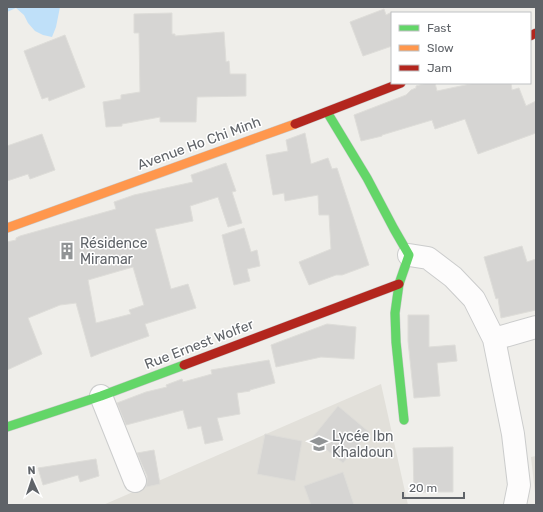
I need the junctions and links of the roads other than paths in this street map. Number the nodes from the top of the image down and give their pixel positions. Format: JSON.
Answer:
{"nodes":[{"id":1,"x":397,"y":84,"type":"edge"},
{"id":2,"x":327,"y":112,"type":"junction"},
{"id":3,"x":7,"y":228,"type":"edge"},
{"id":4,"x":409,"y":255,"type":"junction"},
{"id":5,"x":399,"y":284,"type":"junction"},
{"id":6,"x":536,"y":327,"type":"edge"},
{"id":7,"x":494,"y":339,"type":"junction"},
{"id":8,"x":101,"y":396,"type":"junction"},
{"id":9,"x":404,"y":420,"type":"dead end"},
{"id":10,"x":7,"y":427,"type":"edge"},
{"id":11,"x":135,"y":481,"type":"dead end"},
{"id":12,"x":515,"y":505,"type":"edge"}],
"edges":[{"from":1,"to":2,"type":"street","name":"Avenue Ho Chi Minh"},
{"from":2,"to":3,"type":"street","name":"Avenue Ho Chi Minh"},
{"from":2,"to":4,"type":"street"},
{"from":4,"to":5,"type":"street"},
{"from":4,"to":7,"type":"street"},
{"from":5,"to":8,"type":"street","name":"Rue Ernest Wolfer"},
{"from":5,"to":9,"type":"street"},
{"from":6,"to":7,"type":"street"},
{"from":7,"to":12,"type":"street"},
{"from":8,"to":10,"type":"street","name":"Rue Ernest Wolfer"},
{"from":8,"to":11,"type":"street"}]}
